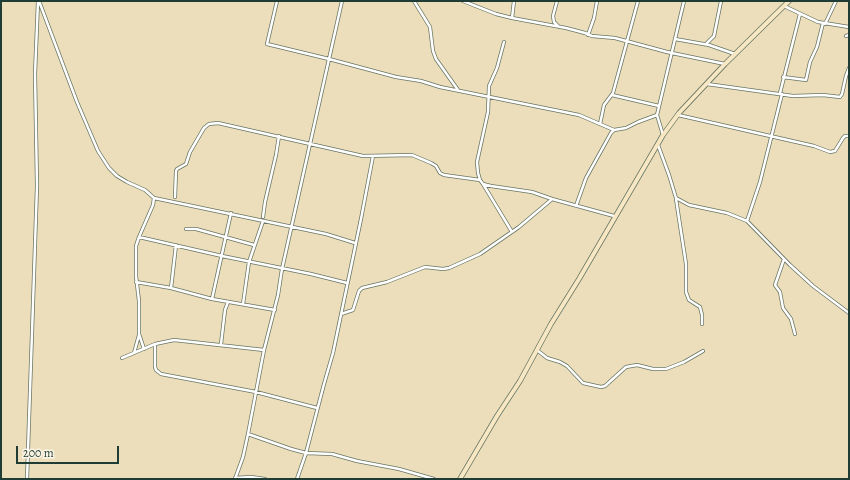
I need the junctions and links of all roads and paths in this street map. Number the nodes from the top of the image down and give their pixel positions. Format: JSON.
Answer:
{"nodes":[{"id":1,"x":38,"y":1,"type":"edge"},
{"id":2,"x":277,"y":1,"type":"edge"},
{"id":3,"x":342,"y":1,"type":"edge"},
{"id":4,"x":414,"y":1,"type":"edge"},
{"id":5,"x":463,"y":1,"type":"edge"},
{"id":6,"x":514,"y":1,"type":"edge"},
{"id":7,"x":557,"y":1,"type":"edge"},
{"id":8,"x":597,"y":1,"type":"edge"},
{"id":9,"x":637,"y":1,"type":"edge"},
{"id":10,"x":684,"y":1,"type":"edge"},
{"id":11,"x":721,"y":1,"type":"edge"},
{"id":12,"x":789,"y":1,"type":"edge"},
{"id":13,"x":836,"y":1,"type":"edge"},
{"id":14,"x":784,"y":6,"type":"junction"},
{"id":15,"x":800,"y":14,"type":"junction"},
{"id":16,"x":512,"y":18,"type":"junction"},
{"id":17,"x":824,"y":23,"type":"junction"},
{"id":18,"x":558,"y":26,"type":"junction"},
{"id":19,"x":849,"y":27,"type":"edge"},
{"id":20,"x":588,"y":35,"type":"junction"},
{"id":21,"x":675,"y":39,"type":"junction"},
{"id":22,"x":627,"y":41,"type":"junction"},
{"id":23,"x":504,"y":42,"type":"dead end"},
{"id":24,"x":706,"y":44,"type":"junction"},
{"id":25,"x":672,"y":53,"type":"junction"},
{"id":26,"x":735,"y":54,"type":"junction"},
{"id":27,"x":329,"y":59,"type":"junction"},
{"id":28,"x":725,"y":64,"type":"junction"},
{"id":29,"x":849,"y":68,"type":"edge"},
{"id":30,"x":783,"y":77,"type":"junction"},
{"id":31,"x":706,"y":84,"type":"junction"},
{"id":32,"x":458,"y":90,"type":"junction"},
{"id":33,"x":781,"y":93,"type":"junction"},
{"id":34,"x":612,"y":95,"type":"junction"},
{"id":35,"x":489,"y":96,"type":"junction"},
{"id":36,"x":659,"y":106,"type":"junction"},
{"id":37,"x":656,"y":115,"type":"junction"},
{"id":38,"x":678,"y":115,"type":"junction"},
{"id":39,"x":600,"y":124,"type":"junction"},
{"id":40,"x":614,"y":130,"type":"junction"},
{"id":41,"x":663,"y":135,"type":"junction"},
{"id":42,"x":279,"y":136,"type":"junction"},
{"id":43,"x":771,"y":136,"type":"junction"},
{"id":44,"x":849,"y":136,"type":"edge"},
{"id":45,"x":310,"y":144,"type":"junction"},
{"id":46,"x":658,"y":145,"type":"junction"},
{"id":47,"x":373,"y":156,"type":"junction"},
{"id":48,"x":480,"y":180,"type":"junction"},
{"id":49,"x":483,"y":184,"type":"junction"},
{"id":50,"x":175,"y":197,"type":"dead end"},
{"id":51,"x":154,"y":198,"type":"junction"},
{"id":52,"x":676,"y":198,"type":"junction"},
{"id":53,"x":552,"y":199,"type":"junction"},
{"id":54,"x":576,"y":206,"type":"junction"},
{"id":55,"x":231,"y":213,"type":"junction"},
{"id":56,"x":614,"y":216,"type":"junction"},
{"id":57,"x":263,"y":219,"type":"junction"},
{"id":58,"x":747,"y":221,"type":"junction"},
{"id":59,"x":291,"y":227,"type":"junction"},
{"id":60,"x":186,"y":228,"type":"dead end"},
{"id":61,"x":512,"y":232,"type":"junction"},
{"id":62,"x":138,"y":237,"type":"junction"},
{"id":63,"x":226,"y":238,"type":"junction"},
{"id":64,"x":356,"y":243,"type":"junction"},
{"id":65,"x":176,"y":245,"type":"junction"},
{"id":66,"x":254,"y":245,"type":"junction"},
{"id":67,"x":222,"y":256,"type":"junction"},
{"id":68,"x":784,"y":259,"type":"junction"},
{"id":69,"x":249,"y":262,"type":"junction"},
{"id":70,"x":282,"y":269,"type":"junction"},
{"id":71,"x":136,"y":282,"type":"junction"},
{"id":72,"x":347,"y":284,"type":"junction"},
{"id":73,"x":171,"y":288,"type":"junction"},
{"id":74,"x":212,"y":299,"type":"junction"},
{"id":75,"x":228,"y":302,"type":"junction"},
{"id":76,"x":243,"y":304,"type":"junction"},
{"id":77,"x":275,"y":310,"type":"junction"},
{"id":78,"x":849,"y":313,"type":"edge"},
{"id":79,"x":341,"y":314,"type":"junction"},
{"id":80,"x":702,"y":324,"type":"dead end"},
{"id":81,"x":139,"y":334,"type":"junction"},
{"id":82,"x":796,"y":334,"type":"dead end"},
{"id":83,"x":155,"y":344,"type":"junction"},
{"id":84,"x":221,"y":344,"type":"junction"},
{"id":85,"x":144,"y":349,"type":"junction"},
{"id":86,"x":264,"y":350,"type":"junction"},
{"id":87,"x":537,"y":350,"type":"junction"},
{"id":88,"x":703,"y":350,"type":"dead end"},
{"id":89,"x":134,"y":354,"type":"junction"},
{"id":90,"x":122,"y":358,"type":"dead end"},
{"id":91,"x":256,"y":392,"type":"junction"},
{"id":92,"x":317,"y":408,"type":"junction"},
{"id":93,"x":248,"y":434,"type":"junction"},
{"id":94,"x":306,"y":453,"type":"junction"},
{"id":95,"x":27,"y":479,"type":"edge"},
{"id":96,"x":235,"y":479,"type":"edge"},
{"id":97,"x":266,"y":479,"type":"edge"},
{"id":98,"x":297,"y":479,"type":"edge"},
{"id":99,"x":434,"y":479,"type":"edge"},
{"id":100,"x":460,"y":479,"type":"edge"}],
"edges":[{"from":1,"to":51,"type":"street"},
{"from":1,"to":95,"type":"street"},
{"from":2,"to":27,"type":"street"},
{"from":3,"to":27,"type":"street"},
{"from":4,"to":32,"type":"street"},
{"from":5,"to":16,"type":"street"},
{"from":6,"to":16,"type":"street"},
{"from":7,"to":18,"type":"street"},
{"from":8,"to":20,"type":"street"},
{"from":9,"to":22,"type":"street"},
{"from":10,"to":21,"type":"street"},
{"from":11,"to":24,"type":"street"},
{"from":12,"to":14,"type":"main road"},
{"from":13,"to":17,"type":"street"},
{"from":14,"to":15,"type":"street"},
{"from":14,"to":26,"type":"main road"},
{"from":15,"to":17,"type":"street"},
{"from":15,"to":30,"type":"street"},
{"from":16,"to":18,"type":"street"},
{"from":17,"to":19,"type":"street"},
{"from":17,"to":30,"type":"street"},
{"from":18,"to":20,"type":"street"},
{"from":20,"to":22,"type":"street"},
{"from":21,"to":24,"type":"street"},
{"from":21,"to":25,"type":"street"},
{"from":22,"to":25,"type":"street"},
{"from":22,"to":34,"type":"street"},
{"from":23,"to":35,"type":"street"},
{"from":24,"to":26,"type":"street"},
{"from":25,"to":28,"type":"street"},
{"from":25,"to":36,"type":"street"},
{"from":26,"to":28,"type":"main road"},
{"from":27,"to":32,"type":"street"},
{"from":27,"to":45,"type":"street"},
{"from":28,"to":31,"type":"main road"},
{"from":29,"to":33,"type":"street"},
{"from":30,"to":33,"type":"street"},
{"from":31,"to":33,"type":"street"},
{"from":31,"to":38,"type":"main road"},
{"from":32,"to":35,"type":"street"},
{"from":33,"to":43,"type":"street"},
{"from":34,"to":36,"type":"street"},
{"from":34,"to":39,"type":"street"},
{"from":35,"to":39,"type":"street"},
{"from":35,"to":48,"type":"street"},
{"from":36,"to":37,"type":"street"},
{"from":37,"to":40,"type":"street"},
{"from":37,"to":41,"type":"street"},
{"from":38,"to":41,"type":"main road"},
{"from":38,"to":43,"type":"street"},
{"from":39,"to":40,"type":"street"},
{"from":40,"to":54,"type":"street"},
{"from":41,"to":46,"type":"main road"},
{"from":42,"to":45,"type":"street"},
{"from":42,"to":50,"type":"street"},
{"from":42,"to":57,"type":"street"},
{"from":43,"to":44,"type":"street"},
{"from":43,"to":58,"type":"street"},
{"from":45,"to":47,"type":"street"},
{"from":45,"to":59,"type":"street"},
{"from":46,"to":52,"type":"street"},
{"from":46,"to":56,"type":"main road"},
{"from":47,"to":48,"type":"street"},
{"from":47,"to":64,"type":"street"},
{"from":48,"to":49,"type":"street"},
{"from":49,"to":53,"type":"street"},
{"from":49,"to":61,"type":"street"},
{"from":51,"to":55,"type":"street"},
{"from":51,"to":62,"type":"street"},
{"from":52,"to":58,"type":"street"},
{"from":52,"to":80,"type":"street"},
{"from":53,"to":54,"type":"street"},
{"from":53,"to":61,"type":"street"},
{"from":54,"to":56,"type":"street"},
{"from":55,"to":57,"type":"street"},
{"from":55,"to":63,"type":"street"},
{"from":56,"to":87,"type":"main road"},
{"from":57,"to":59,"type":"street"},
{"from":57,"to":66,"type":"street"},
{"from":58,"to":68,"type":"street"},
{"from":59,"to":64,"type":"street"},
{"from":59,"to":70,"type":"street"},
{"from":60,"to":63,"type":"street"},
{"from":61,"to":79,"type":"street"},
{"from":62,"to":65,"type":"street"},
{"from":62,"to":71,"type":"street"},
{"from":63,"to":66,"type":"street"},
{"from":63,"to":67,"type":"street"},
{"from":64,"to":72,"type":"street"},
{"from":65,"to":67,"type":"street"},
{"from":65,"to":73,"type":"street"},
{"from":66,"to":69,"type":"street"},
{"from":67,"to":69,"type":"street"},
{"from":67,"to":74,"type":"street"},
{"from":68,"to":78,"type":"street"},
{"from":68,"to":82,"type":"street"},
{"from":69,"to":70,"type":"street"},
{"from":69,"to":76,"type":"street"},
{"from":70,"to":72,"type":"street"},
{"from":70,"to":77,"type":"street"},
{"from":71,"to":73,"type":"street"},
{"from":71,"to":81,"type":"street"},
{"from":72,"to":79,"type":"street"},
{"from":73,"to":74,"type":"street"},
{"from":74,"to":75,"type":"street"},
{"from":75,"to":76,"type":"street"},
{"from":75,"to":84,"type":"street"},
{"from":76,"to":77,"type":"street"},
{"from":77,"to":86,"type":"street"},
{"from":79,"to":92,"type":"street"},
{"from":81,"to":85,"type":"street"},
{"from":81,"to":89,"type":"street"},
{"from":83,"to":84,"type":"street"},
{"from":83,"to":85,"type":"street"},
{"from":83,"to":91,"type":"street"},
{"from":84,"to":86,"type":"street"},
{"from":85,"to":89,"type":"street"},
{"from":86,"to":91,"type":"street"},
{"from":87,"to":88,"type":"street"},
{"from":87,"to":100,"type":"main road"},
{"from":89,"to":90,"type":"street"},
{"from":91,"to":92,"type":"street"},
{"from":91,"to":93,"type":"street"},
{"from":92,"to":94,"type":"street"},
{"from":93,"to":94,"type":"street"},
{"from":93,"to":96,"type":"street"},
{"from":94,"to":98,"type":"street"},
{"from":94,"to":99,"type":"street"},
{"from":96,"to":97,"type":"street"}]}
